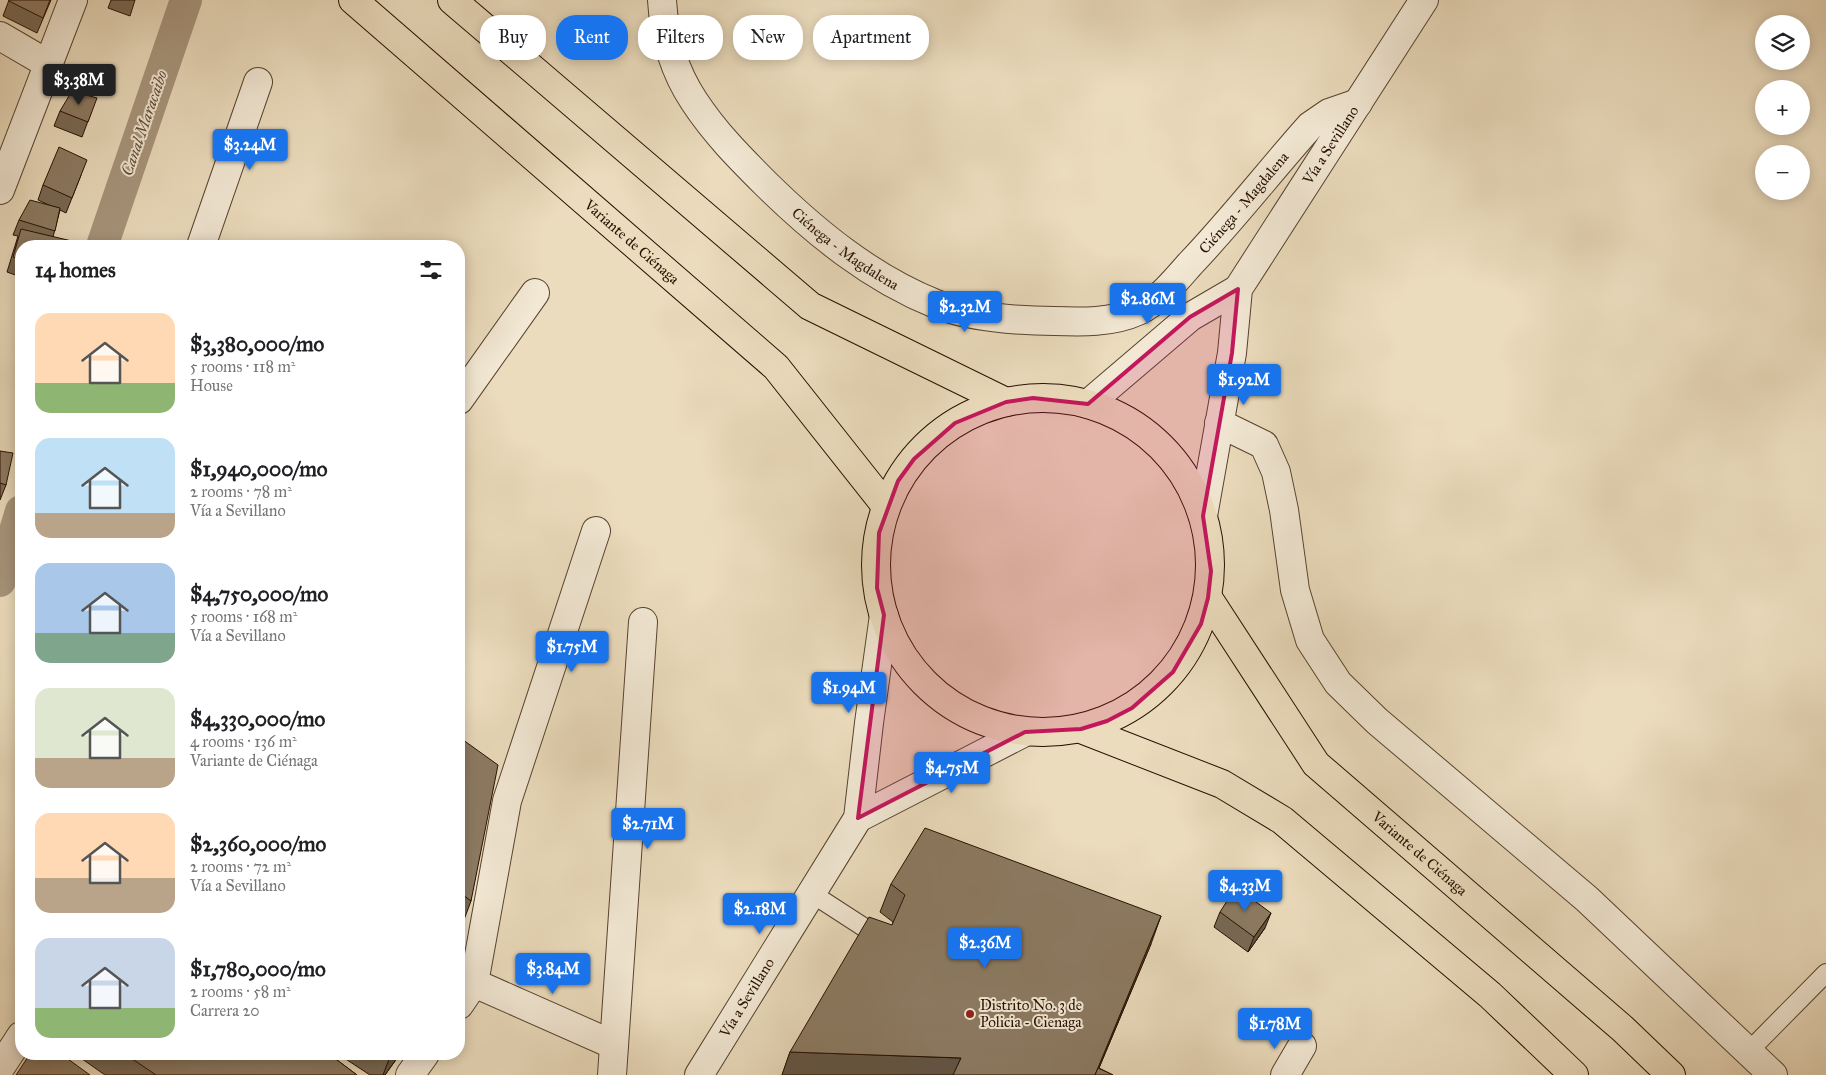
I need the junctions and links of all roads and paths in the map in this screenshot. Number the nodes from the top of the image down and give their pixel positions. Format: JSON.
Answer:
{"nodes":[{"id":1,"x":73,"y":0,"type":"edge"},
{"id":2,"x":354,"y":0,"type":"edge"},
{"id":3,"x":452,"y":0,"type":"edge"},
{"id":4,"x":662,"y":0,"type":"edge"},
{"id":5,"x":1424,"y":0,"type":"edge"},
{"id":6,"x":0,"y":36,"type":"edge"},
{"id":7,"x":48,"y":64,"type":"junction"},
{"id":8,"x":258,"y":82,"type":"dead end"},
{"id":9,"x":1358,"y":103,"type":"junction"},
{"id":10,"x":6,"y":156,"type":"edge"},
{"id":11,"x":0,"y":190,"type":"edge"},
{"id":12,"x":203,"y":240,"type":"edge"},
{"id":13,"x":1238,"y":289,"type":"junction"},
{"id":14,"x":535,"y":293,"type":"dead end"},
{"id":15,"x":465,"y":392,"type":"edge"},
{"id":16,"x":1006,"y":402,"type":"junction"},
{"id":17,"x":1088,"y":404,"type":"junction"},
{"id":18,"x":1219,"y":424,"type":"junction"},
{"id":19,"x":886,"y":506,"type":"junction"},
{"id":20,"x":1203,"y":516,"type":"junction"},
{"id":21,"x":596,"y":531,"type":"dead end"},
{"id":22,"x":1208,"y":598,"type":"junction"},
{"id":23,"x":884,"y":615,"type":"junction"},
{"id":24,"x":643,"y":622,"type":"dead end"},
{"id":25,"x":1081,"y":729,"type":"junction"},
{"id":26,"x":1025,"y":732,"type":"junction"},
{"id":27,"x":483,"y":785,"type":"edge"},
{"id":28,"x":507,"y":801,"type":"junction"},
{"id":29,"x":858,"y":818,"type":"junction"},
{"id":30,"x":811,"y":893,"type":"junction"},
{"id":31,"x":895,"y":947,"type":"edge"},
{"id":32,"x":1826,"y":973,"type":"edge"},
{"id":33,"x":466,"y":977,"type":"edge"},
{"id":34,"x":15,"y":1037,"type":"edge"},
{"id":35,"x":614,"y":1045,"type":"junction"},
{"id":36,"x":1302,"y":1046,"type":"dead end"},
{"id":37,"x":1748,"y":1052,"type":"junction"},
{"id":38,"x":421,"y":1060,"type":"edge"},
{"id":39,"x":0,"y":1068,"type":"edge"},
{"id":40,"x":410,"y":1075,"type":"edge"},
{"id":41,"x":612,"y":1075,"type":"edge"},
{"id":42,"x":698,"y":1075,"type":"edge"},
{"id":43,"x":1285,"y":1075,"type":"edge"},
{"id":44,"x":1574,"y":1075,"type":"edge"},
{"id":45,"x":1672,"y":1075,"type":"edge"},
{"id":46,"x":1772,"y":1075,"type":"edge"}],
"edges":[{"from":1,"to":7,"type":"street"},
{"from":2,"to":19,"type":"highway","name":"Variante de Ciénaga"},
{"from":3,"to":16,"type":"highway"},
{"from":4,"to":9,"type":"street","name":"Ciénega - Magdalena"},
{"from":5,"to":9,"type":"street","name":"Vía a Sevillano"},
{"from":6,"to":7,"type":"street"},
{"from":7,"to":10,"type":"street"},
{"from":8,"to":12,"type":"street"},
{"from":9,"to":13,"type":"street","name":"Vía a Sevillano"},
{"from":10,"to":11,"type":"street"},
{"from":13,"to":17,"type":"street","name":"Vía a Sevillano"},
{"from":13,"to":18,"type":"street","name":"Vía a Sevillano"},
{"from":14,"to":15,"type":"street"},
{"from":16,"to":17,"type":"highway"},
{"from":16,"to":19,"type":"highway"},
{"from":17,"to":20,"type":"highway"},
{"from":18,"to":20,"type":"street","name":"Vía a Sevillano"},
{"from":18,"to":37,"type":"street"},
{"from":19,"to":23,"type":"highway"},
{"from":20,"to":22,"type":"highway"},
{"from":21,"to":28,"type":"street"},
{"from":22,"to":25,"type":"highway"},
{"from":22,"to":45,"type":"highway","name":"Variante de Ciénaga"},
{"from":23,"to":26,"type":"highway"},
{"from":23,"to":29,"type":"street","name":"Vía a Sevillano"},
{"from":24,"to":35,"type":"street"},
{"from":25,"to":26,"type":"highway"},
{"from":25,"to":44,"type":"highway"},
{"from":26,"to":29,"type":"street"},
{"from":27,"to":28,"type":"street"},
{"from":28,"to":33,"type":"street"},
{"from":29,"to":30,"type":"street","name":"Vía a Sevillano"},
{"from":30,"to":31,"type":"lane"},
{"from":30,"to":42,"type":"street","name":"Vía a Sevillano"},
{"from":32,"to":37,"type":"lane"},
{"from":33,"to":35,"type":"street"},
{"from":34,"to":39,"type":"street"},
{"from":35,"to":41,"type":"street"},
{"from":36,"to":43,"type":"street"},
{"from":37,"to":46,"type":"street"},
{"from":38,"to":40,"type":"street"}]}
